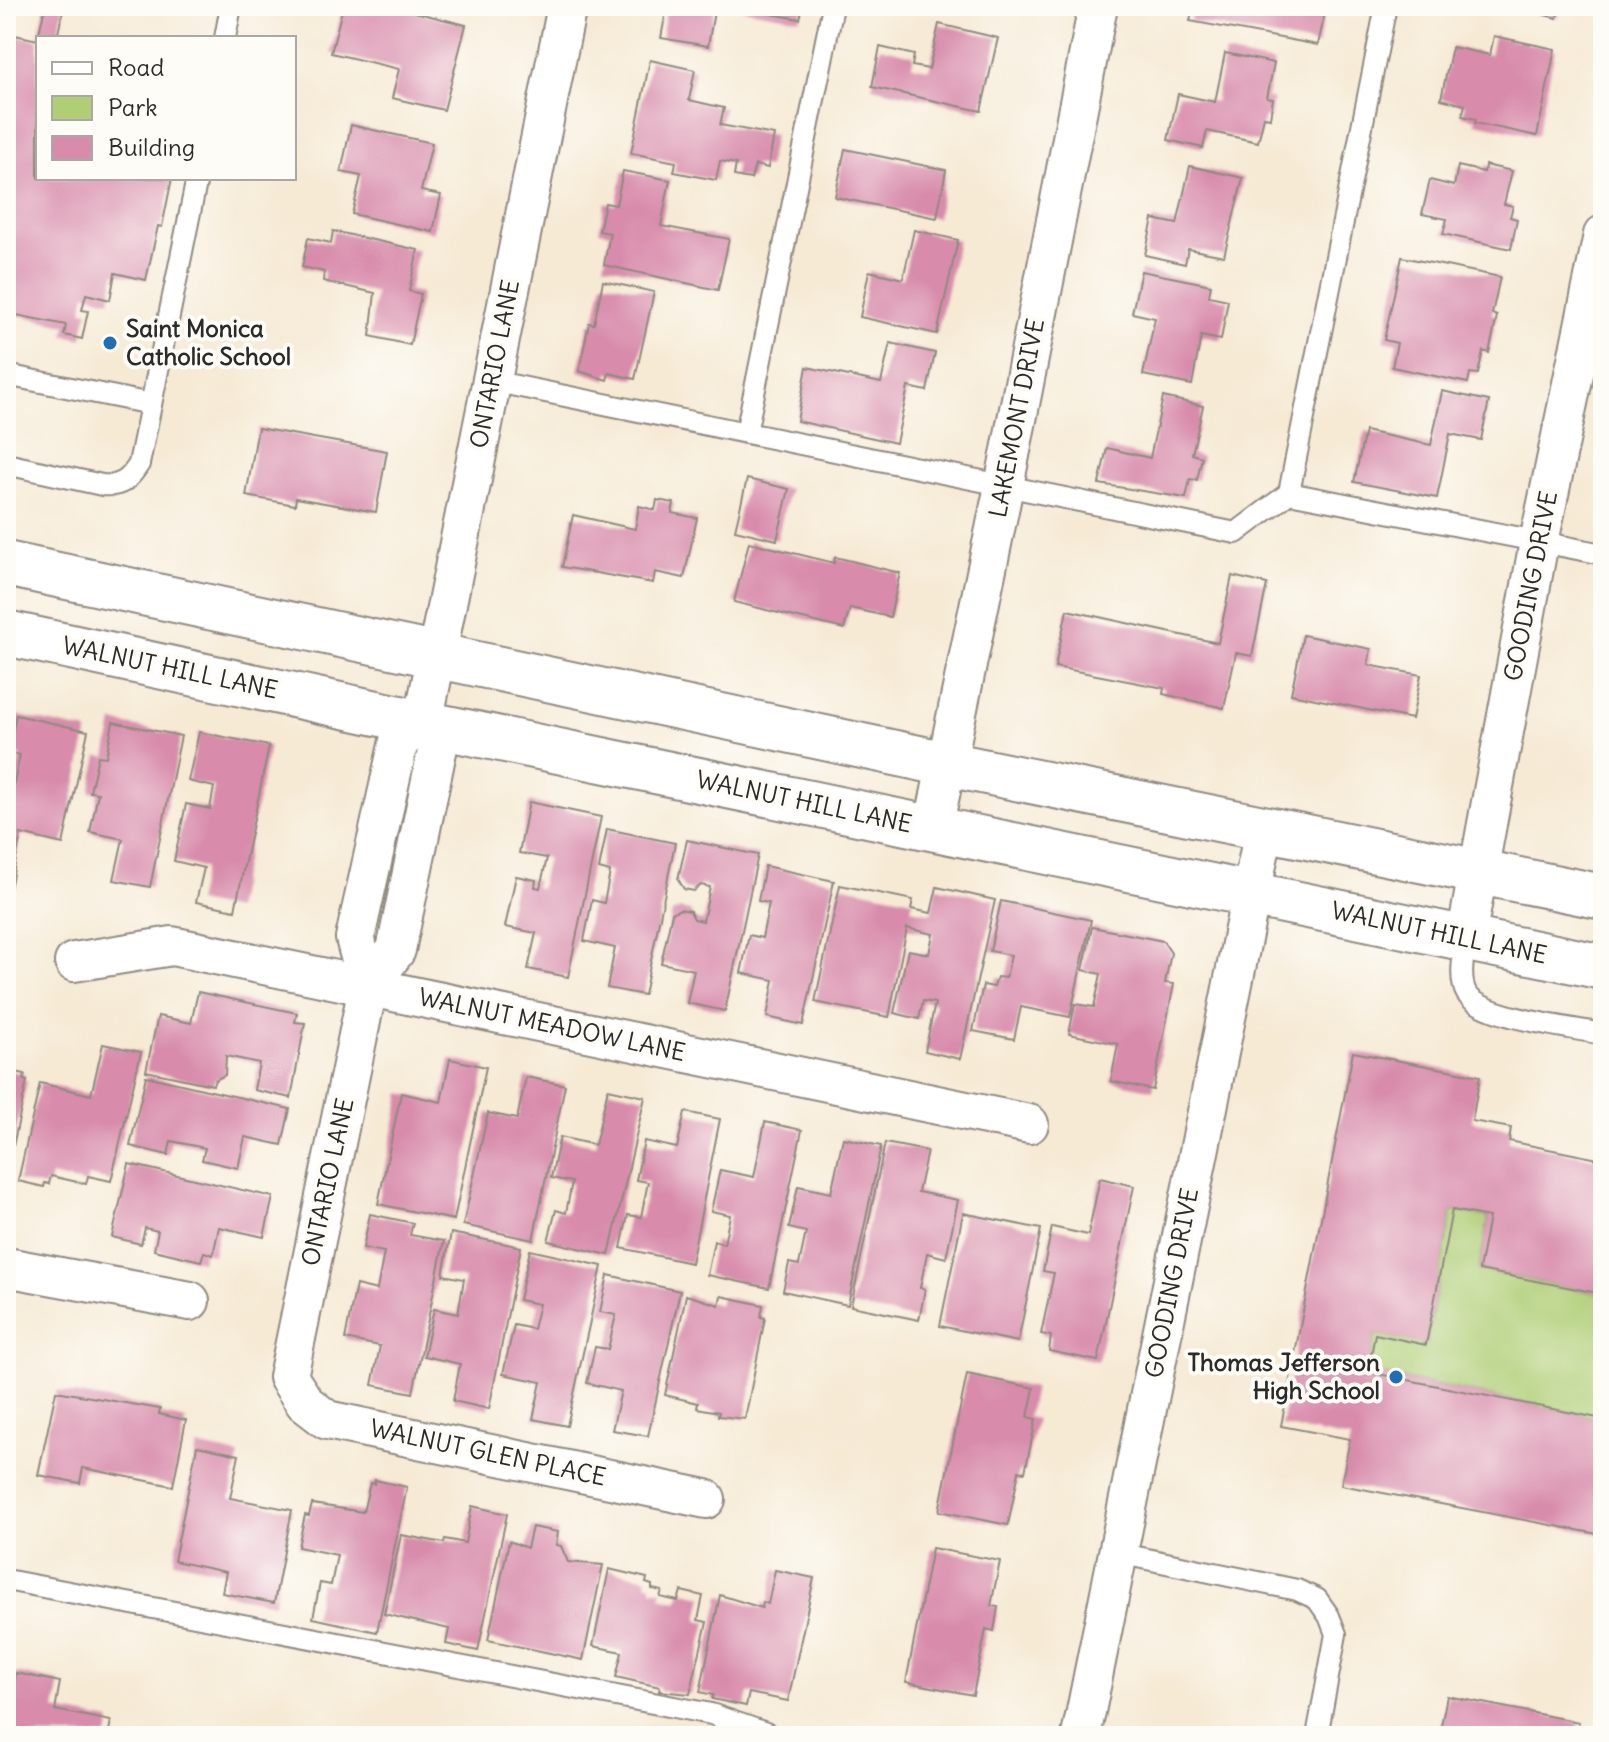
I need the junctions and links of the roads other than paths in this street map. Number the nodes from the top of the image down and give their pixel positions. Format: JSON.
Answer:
{"nodes":[{"id":1,"x":231,"y":6,"type":"edge"},
{"id":2,"x":567,"y":6,"type":"edge"},
{"id":3,"x":833,"y":6,"type":"edge"},
{"id":4,"x":1098,"y":6,"type":"edge"},
{"id":5,"x":1386,"y":6,"type":"edge"},
{"id":6,"x":225,"y":36,"type":"edge"},
{"id":7,"x":197,"y":180,"type":"edge"},
{"id":8,"x":1603,"y":235,"type":"edge"},
{"id":9,"x":6,"y":375,"type":"edge"},
{"id":10,"x":492,"y":381,"type":"junction"},
{"id":11,"x":151,"y":404,"type":"junction"},
{"id":12,"x":746,"y":433,"type":"junction"},
{"id":13,"x":6,"y":464,"type":"edge"},
{"id":14,"x":1004,"y":486,"type":"junction"},
{"id":15,"x":1289,"y":493,"type":"junction"},
{"id":16,"x":1539,"y":542,"type":"junction"},
{"id":17,"x":1603,"y":554,"type":"edge"},
{"id":18,"x":6,"y":564,"type":"edge"},
{"id":19,"x":6,"y":633,"type":"edge"},
{"id":20,"x":437,"y":657,"type":"junction"},
{"id":21,"x":423,"y":723,"type":"junction"},
{"id":22,"x":947,"y":764,"type":"junction"},
{"id":23,"x":933,"y":829,"type":"junction"},
{"id":24,"x":1264,"y":830,"type":"junction"},
{"id":25,"x":1477,"y":872,"type":"junction"},
{"id":26,"x":1251,"y":894,"type":"junction"},
{"id":27,"x":1603,"y":897,"type":"edge"},
{"id":28,"x":1466,"y":938,"type":"junction"},
{"id":29,"x":74,"y":962,"type":"dead end"},
{"id":30,"x":1603,"y":967,"type":"edge"},
{"id":31,"x":368,"y":987,"type":"junction"},
{"id":32,"x":1603,"y":1034,"type":"edge"},
{"id":33,"x":1029,"y":1124,"type":"dead end"},
{"id":34,"x":6,"y":1267,"type":"edge"},
{"id":35,"x":190,"y":1301,"type":"dead end"},
{"id":36,"x":288,"y":1377,"type":"joint"},
{"id":37,"x":706,"y":1499,"type":"dead end"},
{"id":38,"x":1118,"y":1553,"type":"junction"},
{"id":39,"x":6,"y":1580,"type":"edge"},
{"id":40,"x":768,"y":1736,"type":"edge"},
{"id":41,"x":1081,"y":1736,"type":"edge"},
{"id":42,"x":1317,"y":1736,"type":"edge"}],
"edges":[{"from":1,"to":6,"type":"lane"},
{"from":2,"to":10,"type":"street","name":"ONTARIO LANE"},
{"from":3,"to":12,"type":"lane"},
{"from":4,"to":14,"type":"street","name":"LAKEMONT DRIVE"},
{"from":5,"to":15,"type":"lane"},
{"from":7,"to":11,"type":"lane"},
{"from":8,"to":16,"type":"street","name":"GOODING DRIVE"},
{"from":9,"to":11,"type":"lane"},
{"from":10,"to":12,"type":"lane"},
{"from":10,"to":20,"type":"street","name":"ONTARIO LANE"},
{"from":11,"to":13,"type":"lane"},
{"from":12,"to":14,"type":"lane"},
{"from":14,"to":15,"type":"lane"},
{"from":14,"to":22,"type":"street","name":"LAKEMONT DRIVE"},
{"from":15,"to":16,"type":"lane"},
{"from":16,"to":17,"type":"lane"},
{"from":16,"to":25,"type":"street","name":"GOODING DRIVE"},
{"from":18,"to":20,"type":"main road"},
{"from":19,"to":21,"type":"main road","name":"WALNUT HILL LANE"},
{"from":20,"to":21,"type":"street","name":"ONTARIO LANE"},
{"from":20,"to":22,"type":"main road"},
{"from":21,"to":23,"type":"main road","name":"WALNUT HILL LANE"},
{"from":21,"to":31,"type":"street","name":"ONTARIO LANE"},
{"from":22,"to":23,"type":"street","name":"LAKEMONT DRIVE"},
{"from":22,"to":24,"type":"main road"},
{"from":23,"to":26,"type":"main road","name":"WALNUT HILL LANE"},
{"from":24,"to":25,"type":"main road"},
{"from":24,"to":26,"type":"street","name":"GOODING DRIVE"},
{"from":25,"to":27,"type":"main road"},
{"from":25,"to":28,"type":"street","name":"GOODING DRIVE"},
{"from":26,"to":28,"type":"main road","name":"WALNUT HILL LANE"},
{"from":26,"to":38,"type":"street","name":"GOODING DRIVE"},
{"from":28,"to":30,"type":"main road","name":"WALNUT HILL LANE"},
{"from":28,"to":32,"type":"lane"},
{"from":29,"to":31,"type":"street","name":"WALNUT MEADOW LANE"},
{"from":31,"to":33,"type":"street","name":"WALNUT MEADOW LANE"},
{"from":31,"to":36,"type":"street","name":"ONTARIO LANE"},
{"from":34,"to":35,"type":"street"},
{"from":36,"to":37,"type":"street","name":"WALNUT GLEN PLACE"},
{"from":38,"to":41,"type":"street","name":"GOODING DRIVE"},
{"from":38,"to":42,"type":"lane"},
{"from":39,"to":40,"type":"lane"}]}
